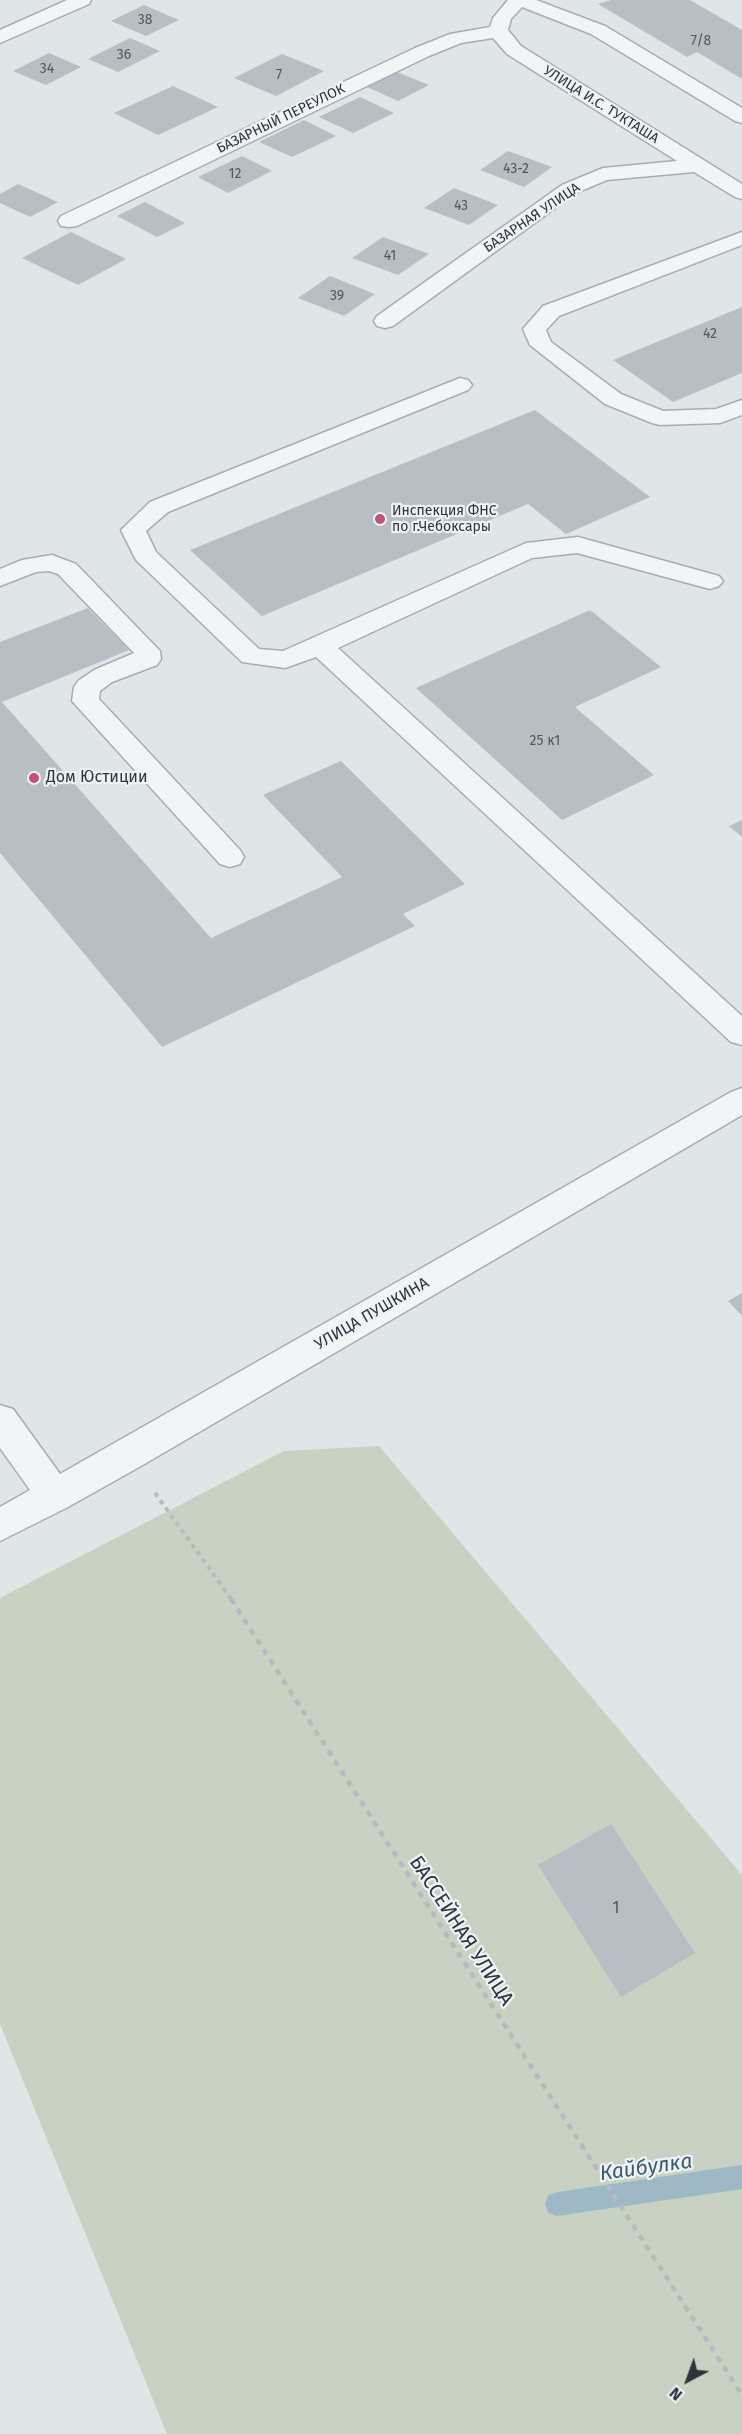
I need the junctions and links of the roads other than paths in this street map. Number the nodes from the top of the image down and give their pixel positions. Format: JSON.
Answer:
{"nodes":[{"id":1,"x":82,"y":0,"type":"edge"},
{"id":2,"x":519,"y":0,"type":"edge"},
{"id":3,"x":498,"y":31,"type":"junction"},
{"id":4,"x":0,"y":37,"type":"edge"},
{"id":5,"x":742,"y":117,"type":"edge"},
{"id":6,"x":698,"y":165,"type":"junction"},
{"id":7,"x":742,"y":193,"type":"edge"},
{"id":8,"x":69,"y":221,"type":"dead end"},
{"id":9,"x":742,"y":238,"type":"edge"},
{"id":10,"x":385,"y":321,"type":"dead end"},
{"id":11,"x":460,"y":385,"type":"dead end"},
{"id":12,"x":742,"y":407,"type":"edge"},
{"id":13,"x":0,"y":578,"type":"edge"},
{"id":14,"x":710,"y":581,"type":"dead end"},
{"id":15,"x":320,"y":646,"type":"junction"},
{"id":16,"x":230,"y":857,"type":"dead end"},
{"id":17,"x":742,"y":1034,"type":"edge"},
{"id":18,"x":742,"y":1100,"type":"edge"},
{"id":19,"x":0,"y":1420,"type":"edge"},
{"id":20,"x":55,"y":1496,"type":"junction"},
{"id":21,"x":0,"y":1525,"type":"edge"}],
"edges":[{"from":1,"to":4,"type":"street"},
{"from":2,"to":3,"type":"street"},
{"from":2,"to":5,"type":"street"},
{"from":3,"to":6,"type":"street","name":"УЛИЦА И.С. ТУКТАША"},
{"from":3,"to":8,"type":"street","name":"БАЗАРНЫЙ ПЕРЕУЛОК"},
{"from":6,"to":7,"type":"street","name":"УЛИЦА И.С. ТУКТАША"},
{"from":6,"to":10,"type":"street","name":"БАЗАРНАЯ УЛИЦА"},
{"from":9,"to":12,"type":"street"},
{"from":11,"to":15,"type":"street"},
{"from":13,"to":16,"type":"street"},
{"from":14,"to":15,"type":"street"},
{"from":15,"to":17,"type":"street"},
{"from":18,"to":20,"type":"street","name":"УЛИЦА ПУШКИНА"},
{"from":19,"to":20,"type":"street"},
{"from":20,"to":21,"type":"street","name":"УЛИЦА ПУШКИНА"}]}
